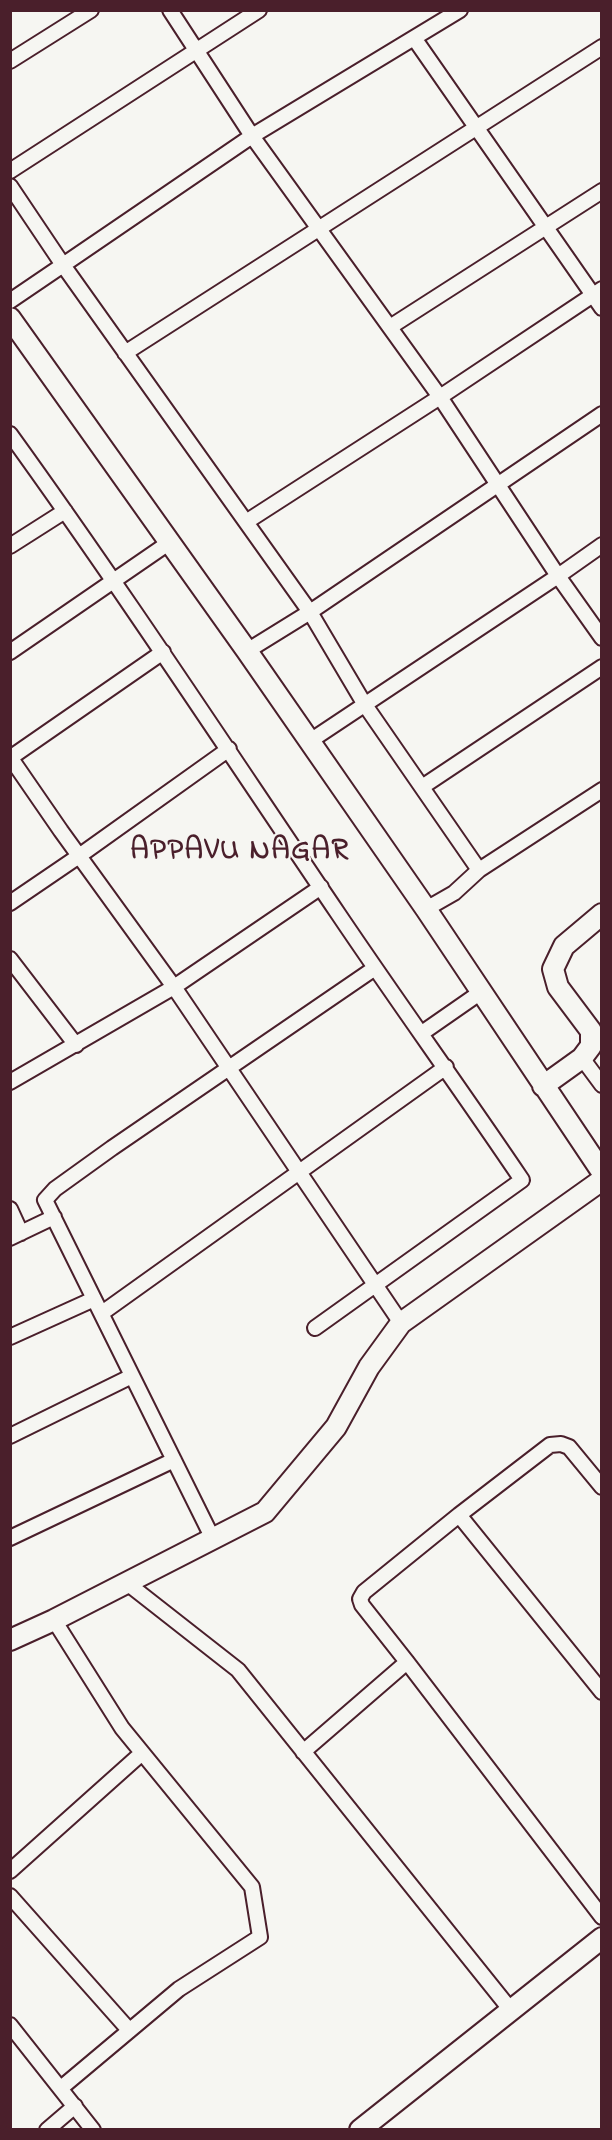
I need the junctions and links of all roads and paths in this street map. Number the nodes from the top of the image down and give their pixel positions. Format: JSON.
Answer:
{"nodes":[{"id":1,"x":91,"y":10,"type":"edge"},
{"id":2,"x":170,"y":10,"type":"edge"},
{"id":3,"x":259,"y":10,"type":"edge"},
{"id":4,"x":460,"y":10,"type":"edge"},
{"id":5,"x":414,"y":38,"type":"junction"},
{"id":6,"x":602,"y":47,"type":"edge"},
{"id":7,"x":195,"y":50,"type":"junction"},
{"id":8,"x":10,"y":61,"type":"edge"},
{"id":9,"x":475,"y":127,"type":"junction"},
{"id":10,"x":252,"y":136,"type":"junction"},
{"id":11,"x":10,"y":171,"type":"edge"},
{"id":12,"x":10,"y":186,"type":"edge"},
{"id":13,"x":602,"y":191,"type":"edge"},
{"id":14,"x":544,"y":227,"type":"junction"},
{"id":15,"x":320,"y":229,"type":"junction"},
{"id":16,"x":63,"y":265,"type":"junction"},
{"id":17,"x":597,"y":292,"type":"edge"},
{"id":18,"x":10,"y":301,"type":"edge"},
{"id":19,"x":602,"y":308,"type":"edge"},
{"id":20,"x":10,"y":318,"type":"edge"},
{"id":21,"x":390,"y":327,"type":"junction"},
{"id":22,"x":125,"y":353,"type":"junction"},
{"id":23,"x":440,"y":397,"type":"junction"},
{"id":24,"x":602,"y":414,"type":"edge"},
{"id":25,"x":10,"y":434,"type":"edge"},
{"id":26,"x":497,"y":484,"type":"junction"},
{"id":27,"x":65,"y":511,"type":"junction"},
{"id":28,"x":246,"y":522,"type":"junction"},
{"id":29,"x":170,"y":542,"type":"junction"},
{"id":30,"x":602,"y":545,"type":"edge"},
{"id":31,"x":10,"y":546,"type":"edge"},
{"id":32,"x":558,"y":576,"type":"junction"},
{"id":33,"x":114,"y":581,"type":"junction"},
{"id":34,"x":310,"y":612,"type":"junction"},
{"id":35,"x":602,"y":638,"type":"edge"},
{"id":36,"x":247,"y":651,"type":"junction"},
{"id":37,"x":10,"y":652,"type":"edge"},
{"id":38,"x":163,"y":652,"type":"junction"},
{"id":39,"x":602,"y":667,"type":"edge"},
{"id":40,"x":365,"y":705,"type":"junction"},
{"id":41,"x":310,"y":741,"type":"junction"},
{"id":42,"x":229,"y":749,"type":"junction"},
{"id":43,"x":11,"y":758,"type":"edge"},
{"id":44,"x":422,"y":788,"type":"junction"},
{"id":45,"x":602,"y":790,"type":"edge"},
{"id":46,"x":80,"y":856,"type":"junction"},
{"id":47,"x":480,"y":870,"type":"junction"},
{"id":48,"x":321,"y":887,"type":"junction"},
{"id":49,"x":10,"y":903,"type":"edge"},
{"id":50,"x":426,"y":909,"type":"junction"},
{"id":51,"x":602,"y":914,"type":"edge"},
{"id":52,"x":10,"y":959,"type":"edge"},
{"id":53,"x":375,"y":968,"type":"junction"},
{"id":54,"x":174,"y":987,"type":"junction"},
{"id":55,"x":481,"y":992,"type":"junction"},
{"id":56,"x":422,"y":1033,"type":"junction"},
{"id":57,"x":76,"y":1045,"type":"junction"},
{"id":58,"x":591,"y":1048,"type":"edge"},
{"id":59,"x":446,"y":1067,"type":"junction"},
{"id":60,"x":227,"y":1068,"type":"junction"},
{"id":61,"x":10,"y":1082,"type":"edge"},
{"id":62,"x":602,"y":1085,"type":"edge"},
{"id":63,"x":543,"y":1086,"type":"junction"},
{"id":64,"x":298,"y":1172,"type":"junction"},
{"id":65,"x":602,"y":1172,"type":"edge"},
{"id":66,"x":602,"y":1180,"type":"edge"},
{"id":67,"x":10,"y":1209,"type":"edge"},
{"id":68,"x":54,"y":1217,"type":"junction"},
{"id":69,"x":16,"y":1235,"type":"edge"},
{"id":70,"x":375,"y":1284,"type":"junction"},
{"id":71,"x":94,"y":1299,"type":"junction"},
{"id":72,"x":102,"y":1313,"type":"junction"},
{"id":73,"x":401,"y":1323,"type":"junction"},
{"id":74,"x":315,"y":1329,"type":"dead end"},
{"id":75,"x":10,"y":1337,"type":"edge"},
{"id":76,"x":132,"y":1376,"type":"junction"},
{"id":77,"x":10,"y":1436,"type":"edge"},
{"id":78,"x":174,"y":1460,"type":"junction"},
{"id":79,"x":602,"y":1486,"type":"edge"},
{"id":80,"x":459,"y":1515,"type":"junction"},
{"id":81,"x":10,"y":1538,"type":"edge"},
{"id":82,"x":213,"y":1539,"type":"junction"},
{"id":83,"x":127,"y":1583,"type":"junction"},
{"id":84,"x":54,"y":1620,"type":"junction"},
{"id":85,"x":10,"y":1640,"type":"edge"},
{"id":86,"x":407,"y":1662,"type":"junction"},
{"id":87,"x":602,"y":1692,"type":"edge"},
{"id":88,"x":303,"y":1752,"type":"junction"},
{"id":89,"x":142,"y":1753,"type":"junction"},
{"id":90,"x":10,"y":1871,"type":"edge"},
{"id":91,"x":10,"y":1896,"type":"edge"},
{"id":92,"x":602,"y":1917,"type":"edge"},
{"id":93,"x":602,"y":1938,"type":"edge"},
{"id":94,"x":510,"y":2009,"type":"junction"},
{"id":95,"x":10,"y":2025,"type":"edge"},
{"id":96,"x":129,"y":2030,"type":"junction"},
{"id":97,"x":61,"y":2088,"type":"junction"},
{"id":98,"x":75,"y":2106,"type":"junction"},
{"id":99,"x":47,"y":2130,"type":"edge"},
{"id":100,"x":93,"y":2130,"type":"edge"},
{"id":101,"x":360,"y":2130,"type":"edge"}],
"edges":[{"from":1,"to":8,"type":"street"},
{"from":2,"to":7,"type":"street"},
{"from":3,"to":7,"type":"street"},
{"from":4,"to":5,"type":"street"},
{"from":5,"to":9,"type":"street"},
{"from":5,"to":10,"type":"street"},
{"from":6,"to":9,"type":"street"},
{"from":7,"to":10,"type":"street"},
{"from":7,"to":11,"type":"street"},
{"from":9,"to":14,"type":"street"},
{"from":9,"to":15,"type":"street"},
{"from":10,"to":15,"type":"street"},
{"from":10,"to":16,"type":"street"},
{"from":12,"to":16,"type":"street"},
{"from":13,"to":14,"type":"street"},
{"from":14,"to":17,"type":"street"},
{"from":14,"to":21,"type":"street"},
{"from":15,"to":21,"type":"street"},
{"from":15,"to":22,"type":"street"},
{"from":16,"to":18,"type":"street"},
{"from":16,"to":22,"type":"street"},
{"from":17,"to":19,"type":"street"},
{"from":17,"to":23,"type":"street"},
{"from":20,"to":29,"type":"street"},
{"from":21,"to":23,"type":"street"},
{"from":22,"to":28,"type":"street"},
{"from":23,"to":26,"type":"street"},
{"from":23,"to":28,"type":"street"},
{"from":24,"to":26,"type":"street"},
{"from":25,"to":27,"type":"street"},
{"from":26,"to":32,"type":"street"},
{"from":26,"to":34,"type":"street"},
{"from":27,"to":31,"type":"street"},
{"from":27,"to":33,"type":"street"},
{"from":28,"to":34,"type":"street"},
{"from":29,"to":33,"type":"street"},
{"from":29,"to":36,"type":"street"},
{"from":30,"to":32,"type":"street"},
{"from":32,"to":35,"type":"street"},
{"from":32,"to":40,"type":"street"},
{"from":33,"to":37,"type":"street"},
{"from":33,"to":38,"type":"street"},
{"from":34,"to":36,"type":"street"},
{"from":34,"to":40,"type":"street"},
{"from":36,"to":41,"type":"street"},
{"from":38,"to":42,"type":"street"},
{"from":38,"to":43,"type":"street"},
{"from":39,"to":44,"type":"street"},
{"from":40,"to":41,"type":"street"},
{"from":40,"to":44,"type":"street"},
{"from":41,"to":50,"type":"street"},
{"from":42,"to":46,"type":"street"},
{"from":42,"to":48,"type":"street"},
{"from":43,"to":46,"type":"street"},
{"from":44,"to":47,"type":"street"},
{"from":45,"to":47,"type":"street"},
{"from":46,"to":49,"type":"street"},
{"from":46,"to":54,"type":"street"},
{"from":47,"to":50,"type":"street"},
{"from":48,"to":53,"type":"street"},
{"from":48,"to":54,"type":"street"},
{"from":50,"to":55,"type":"street"},
{"from":51,"to":58,"type":"street"},
{"from":52,"to":57,"type":"street"},
{"from":53,"to":56,"type":"street"},
{"from":53,"to":60,"type":"street"},
{"from":54,"to":57,"type":"street"},
{"from":54,"to":60,"type":"street"},
{"from":55,"to":56,"type":"street"},
{"from":55,"to":63,"type":"street"},
{"from":56,"to":59,"type":"street"},
{"from":57,"to":61,"type":"street"},
{"from":58,"to":62,"type":"street"},
{"from":58,"to":63,"type":"street"},
{"from":59,"to":64,"type":"street"},
{"from":59,"to":70,"type":"street"},
{"from":60,"to":64,"type":"street"},
{"from":60,"to":68,"type":"street"},
{"from":63,"to":65,"type":"street"},
{"from":64,"to":70,"type":"street"},
{"from":64,"to":72,"type":"street"},
{"from":66,"to":73,"type":"street"},
{"from":67,"to":69,"type":"street"},
{"from":68,"to":69,"type":"street"},
{"from":68,"to":71,"type":"street"},
{"from":70,"to":73,"type":"street"},
{"from":70,"to":74,"type":"street"},
{"from":71,"to":72,"type":"street"},
{"from":71,"to":75,"type":"street"},
{"from":72,"to":76,"type":"street"},
{"from":73,"to":82,"type":"street"},
{"from":76,"to":77,"type":"street"},
{"from":76,"to":78,"type":"street"},
{"from":78,"to":81,"type":"street"},
{"from":78,"to":82,"type":"street"},
{"from":79,"to":80,"type":"street"},
{"from":80,"to":86,"type":"street"},
{"from":80,"to":87,"type":"street"},
{"from":82,"to":83,"type":"street"},
{"from":83,"to":84,"type":"street"},
{"from":83,"to":88,"type":"street"},
{"from":84,"to":85,"type":"street"},
{"from":84,"to":89,"type":"street"},
{"from":86,"to":88,"type":"street"},
{"from":86,"to":92,"type":"street"},
{"from":88,"to":94,"type":"street"},
{"from":89,"to":90,"type":"street"},
{"from":89,"to":96,"type":"street"},
{"from":91,"to":96,"type":"street"},
{"from":93,"to":94,"type":"street"},
{"from":94,"to":101,"type":"street"},
{"from":95,"to":97,"type":"street"},
{"from":96,"to":97,"type":"street"},
{"from":97,"to":98,"type":"street"},
{"from":98,"to":99,"type":"street"},
{"from":98,"to":100,"type":"street"}]}
